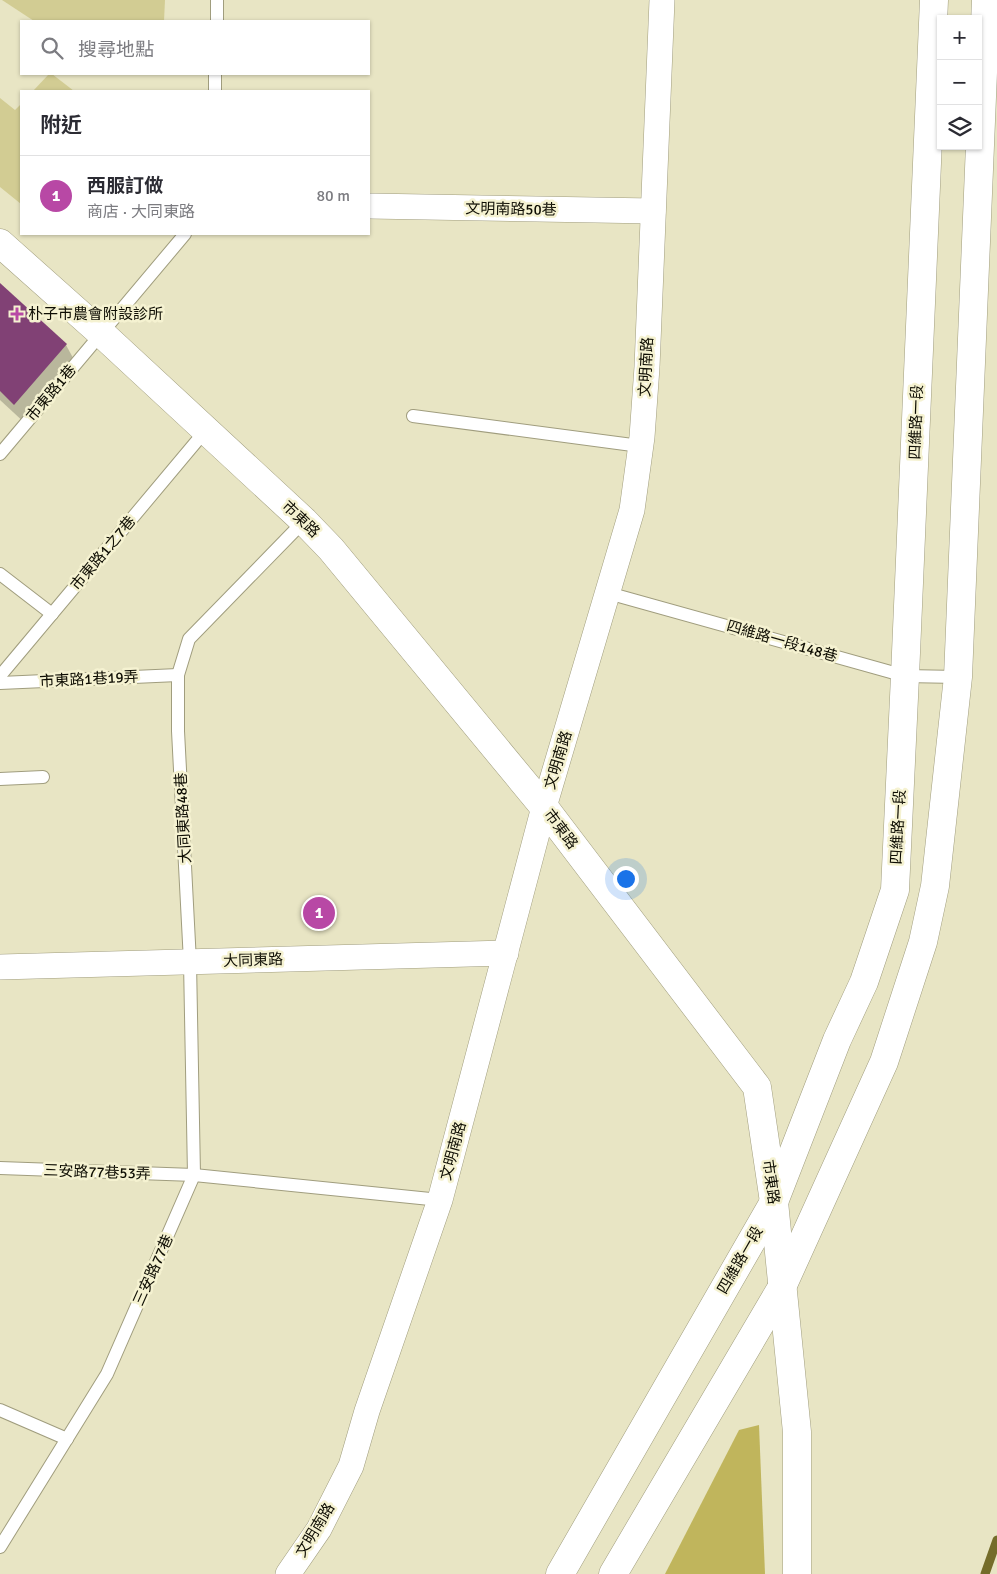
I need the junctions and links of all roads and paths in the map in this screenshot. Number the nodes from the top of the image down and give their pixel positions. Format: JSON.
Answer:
{"nodes":[{"id":1,"x":217,"y":0,"type":"edge"},
{"id":2,"x":662,"y":0,"type":"edge"},
{"id":3,"x":934,"y":0,"type":"edge"},
{"id":4,"x":986,"y":0,"type":"edge"},
{"id":5,"x":217,"y":20,"type":"edge"},
{"id":6,"x":215,"y":75,"type":"edge"},
{"id":7,"x":215,"y":90,"type":"edge"},
{"id":8,"x":370,"y":206,"type":"edge"},
{"id":9,"x":653,"y":211,"type":"junction"},
{"id":10,"x":184,"y":235,"type":"edge"},
{"id":11,"x":0,"y":243,"type":"edge"},
{"id":12,"x":101,"y":333,"type":"junction"},
{"id":13,"x":413,"y":416,"type":"dead end"},
{"id":14,"x":206,"y":430,"type":"junction"},
{"id":15,"x":640,"y":446,"type":"junction"},
{"id":16,"x":0,"y":454,"type":"edge"},
{"id":17,"x":304,"y":521,"type":"junction"},
{"id":18,"x":0,"y":574,"type":"edge"},
{"id":19,"x":608,"y":593,"type":"junction"},
{"id":20,"x":52,"y":614,"type":"junction"},
{"id":21,"x":178,"y":675,"type":"junction"},
{"id":22,"x":0,"y":676,"type":"edge"},
{"id":23,"x":906,"y":676,"type":"junction"},
{"id":24,"x":958,"y":677,"type":"junction"},
{"id":25,"x":0,"y":683,"type":"edge"},
{"id":26,"x":43,"y":777,"type":"dead end"},
{"id":27,"x":0,"y":779,"type":"edge"},
{"id":28,"x":544,"y":807,"type":"junction"},
{"id":29,"x":506,"y":952,"type":"junction"},
{"id":30,"x":190,"y":962,"type":"junction"},
{"id":31,"x":0,"y":967,"type":"edge"},
{"id":32,"x":0,"y":1168,"type":"edge"},
{"id":33,"x":194,"y":1175,"type":"junction"},
{"id":34,"x":440,"y":1200,"type":"junction"},
{"id":35,"x":774,"y":1202,"type":"junction"},
{"id":36,"x":782,"y":1287,"type":"junction"},
{"id":37,"x":0,"y":1410,"type":"edge"},
{"id":38,"x":67,"y":1439,"type":"junction"},
{"id":39,"x":0,"y":1547,"type":"edge"},
{"id":40,"x":288,"y":1574,"type":"edge"},
{"id":41,"x":560,"y":1574,"type":"edge"},
{"id":42,"x":613,"y":1574,"type":"edge"},
{"id":43,"x":797,"y":1574,"type":"edge"}],
"edges":[{"from":1,"to":5,"type":"lane"},
{"from":2,"to":9,"type":"street","name":"文明南路"},
{"from":3,"to":23,"type":"street","name":"四維路一段"},
{"from":4,"to":24,"type":"street"},
{"from":6,"to":7,"type":"lane"},
{"from":8,"to":9,"type":"street","name":"文明南路50巷"},
{"from":9,"to":15,"type":"street","name":"文明南路"},
{"from":10,"to":12,"type":"lane","name":"市東路1巷"},
{"from":11,"to":12,"type":"street","name":"市東路"},
{"from":12,"to":14,"type":"street","name":"市東路"},
{"from":12,"to":16,"type":"lane","name":"市東路1巷"},
{"from":13,"to":15,"type":"lane"},
{"from":14,"to":17,"type":"street","name":"市東路"},
{"from":14,"to":20,"type":"lane","name":"市東路1之7巷"},
{"from":15,"to":19,"type":"street","name":"文明南路"},
{"from":17,"to":21,"type":"lane","name":"大同東路48巷"},
{"from":17,"to":28,"type":"street","name":"市東路"},
{"from":18,"to":20,"type":"lane"},
{"from":19,"to":23,"type":"lane","name":"四維路一段148巷"},
{"from":19,"to":28,"type":"street","name":"文明南路"},
{"from":20,"to":22,"type":"lane","name":"市東路1之7巷"},
{"from":21,"to":25,"type":"lane","name":"市東路1巷19弄"},
{"from":21,"to":30,"type":"lane","name":"大同東路48巷"},
{"from":23,"to":24,"type":"lane","name":"四維路一段148巷"},
{"from":23,"to":35,"type":"street","name":"四維路一段"},
{"from":24,"to":36,"type":"street"},
{"from":26,"to":27,"type":"lane"},
{"from":28,"to":29,"type":"street","name":"文明南路"},
{"from":28,"to":35,"type":"street","name":"市東路"},
{"from":29,"to":30,"type":"street","name":"大同東路"},
{"from":29,"to":34,"type":"street","name":"文明南路"},
{"from":30,"to":31,"type":"street","name":"大同東路"},
{"from":30,"to":33,"type":"lane","name":"三安路77巷"},
{"from":32,"to":33,"type":"lane","name":"三安路77巷53弄"},
{"from":33,"to":34,"type":"lane","name":"三安路77巷53弄"},
{"from":33,"to":38,"type":"lane","name":"三安路77巷"},
{"from":34,"to":40,"type":"street","name":"文明南路"},
{"from":35,"to":36,"type":"street","name":"市東路"},
{"from":35,"to":41,"type":"street","name":"四維路一段"},
{"from":36,"to":42,"type":"street"},
{"from":36,"to":43,"type":"street","name":"市東路"},
{"from":37,"to":38,"type":"lane"},
{"from":38,"to":39,"type":"lane","name":"三安路77巷"}]}
